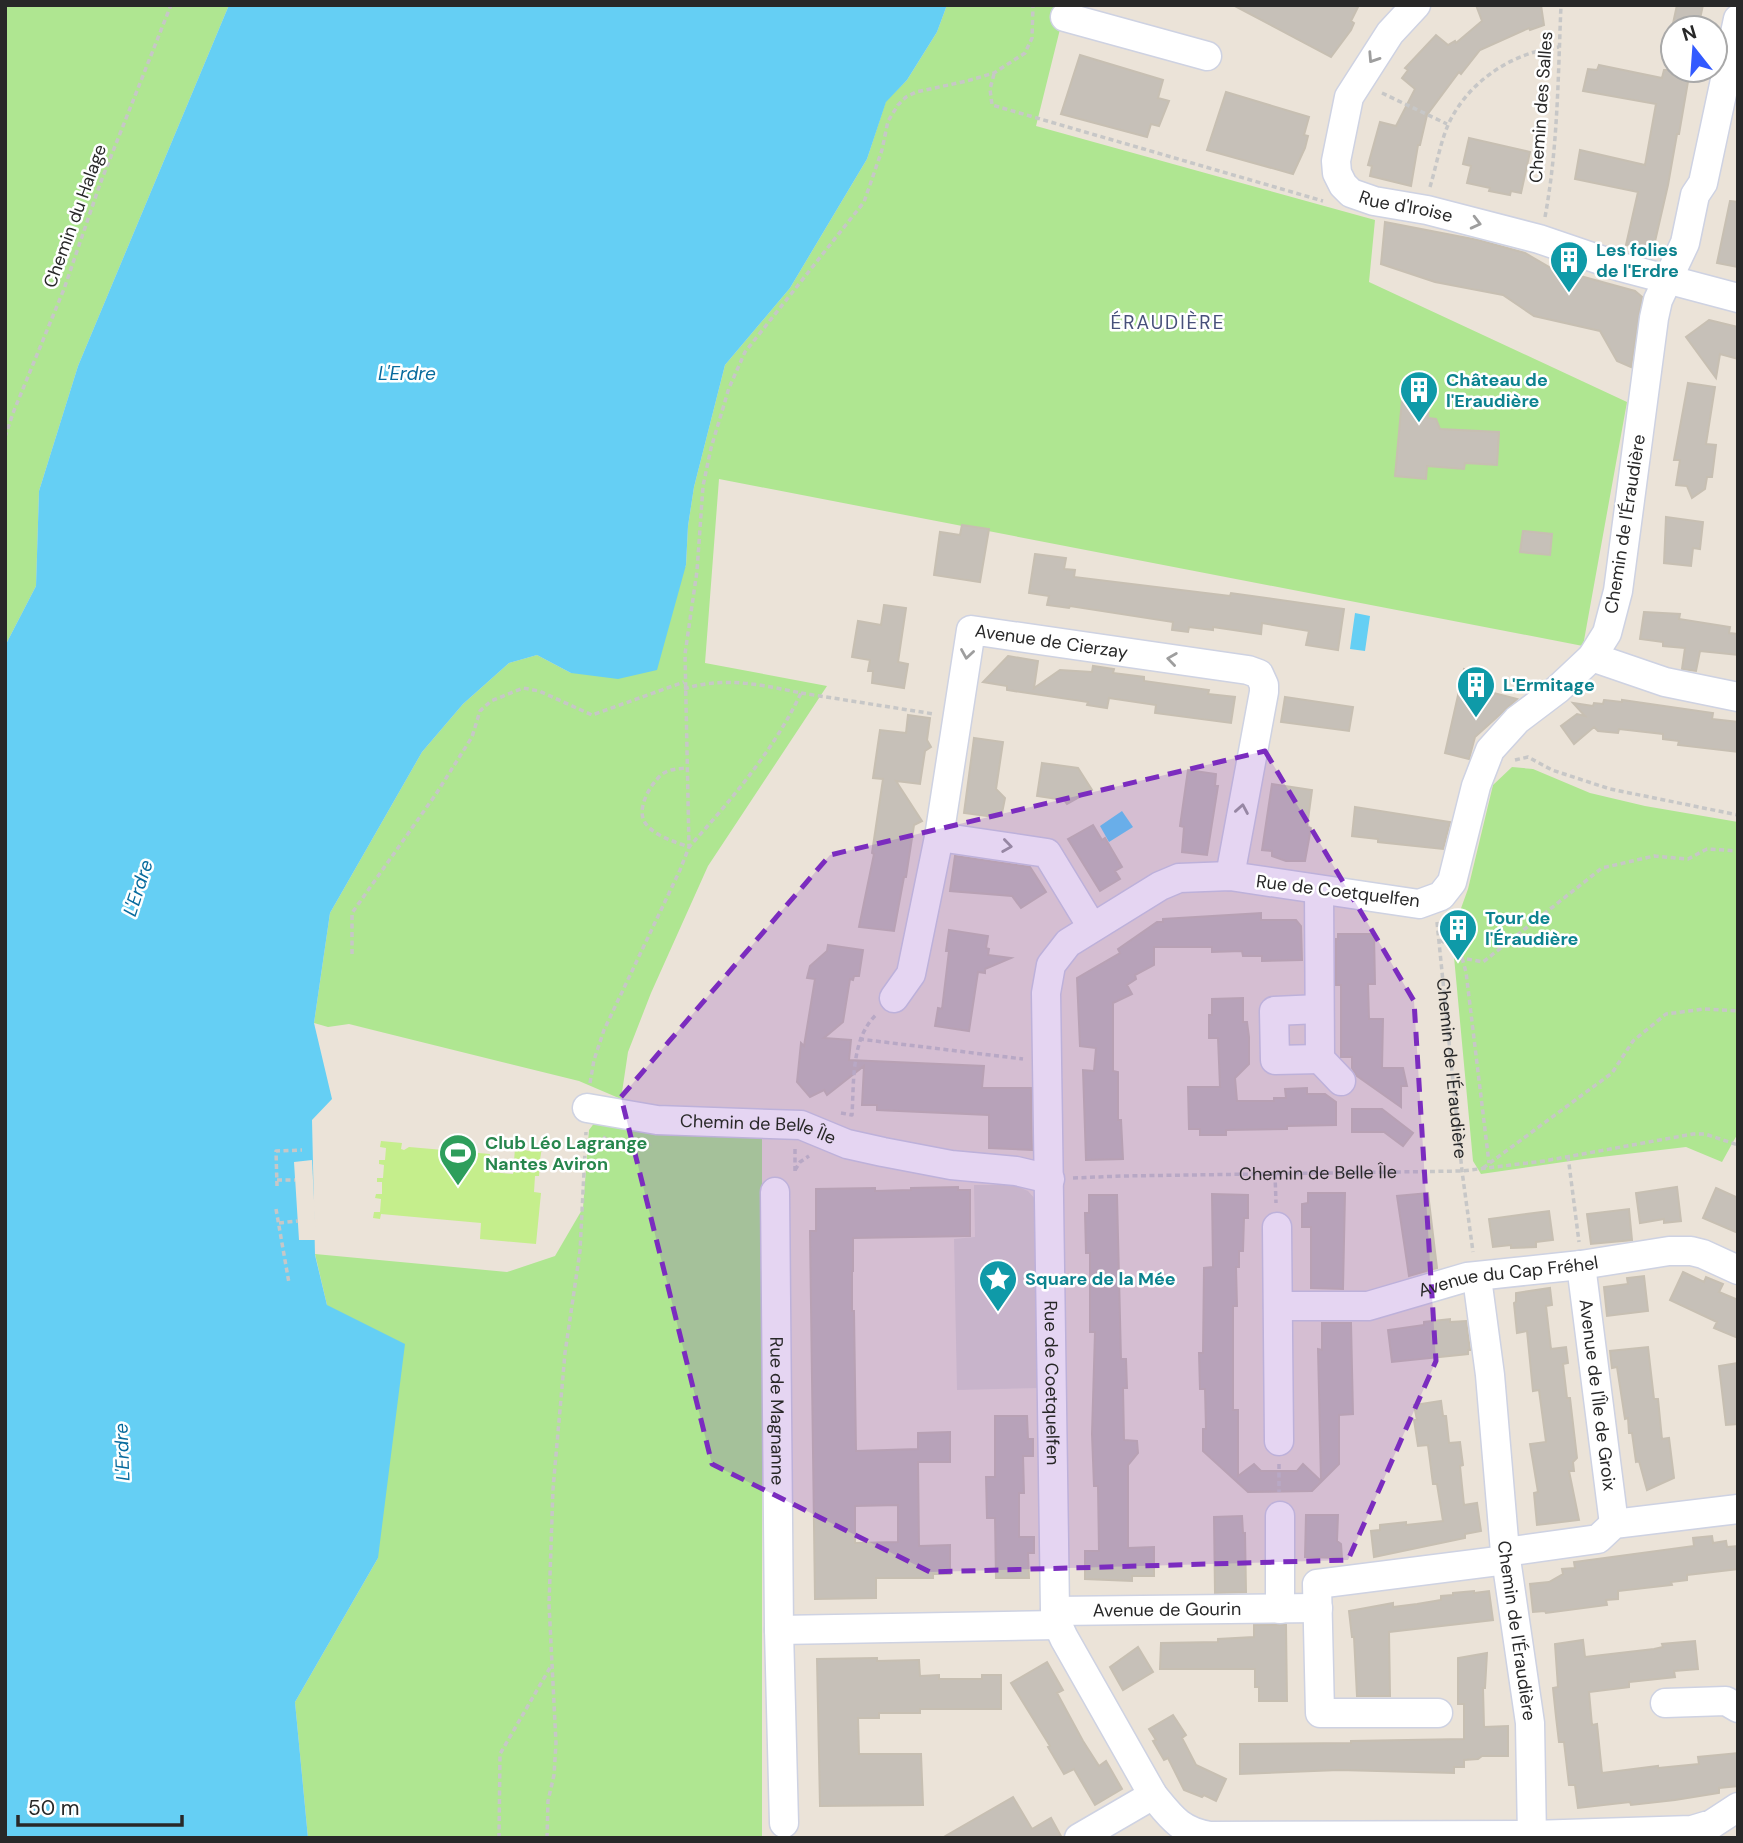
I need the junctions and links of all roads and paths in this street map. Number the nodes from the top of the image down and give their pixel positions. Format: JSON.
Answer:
{"nodes":[{"id":1,"x":171,"y":5,"type":"edge"},
{"id":2,"x":1033,"y":5,"type":"edge"},
{"id":3,"x":1416,"y":5,"type":"edge"},
{"id":4,"x":1561,"y":5,"type":"edge"},
{"id":5,"x":1065,"y":17,"type":"dead end"},
{"id":6,"x":1738,"y":19,"type":"edge"},
{"id":7,"x":1559,"y":47,"type":"junction"},
{"id":8,"x":1207,"y":56,"type":"dead end"},
{"id":9,"x":995,"y":73,"type":"junction"},
{"id":10,"x":1379,"y":92,"type":"dead end"},
{"id":11,"x":1448,"y":125,"type":"junction"},
{"id":12,"x":1430,"y":189,"type":"dead end"},
{"id":13,"x":1362,"y":198,"type":"junction"},
{"id":14,"x":1546,"y":211,"type":"dead end"},
{"id":15,"x":1667,"y":278,"type":"junction"},
{"id":16,"x":1738,"y":298,"type":"edge"},
{"id":17,"x":5,"y":438,"type":"edge"},
{"id":18,"x":1592,"y":657,"type":"junction"},
{"id":19,"x":684,"y":682,"type":"junction"},
{"id":20,"x":684,"y":689,"type":"junction"},
{"id":21,"x":802,"y":693,"type":"junction"},
{"id":22,"x":1738,"y":697,"type":"edge"},
{"id":23,"x":957,"y":717,"type":"junction"},
{"id":24,"x":1508,"y":760,"type":"dead end"},
{"id":25,"x":686,"y":768,"type":"junction"},
{"id":26,"x":1738,"y":815,"type":"edge"},
{"id":27,"x":939,"y":837,"type":"junction"},
{"id":28,"x":689,"y":847,"type":"junction"},
{"id":29,"x":1738,"y":851,"type":"edge"},
{"id":30,"x":1230,"y":876,"type":"junction"},
{"id":31,"x":1319,"y":890,"type":"junction"},
{"id":32,"x":1434,"y":900,"type":"junction"},
{"id":33,"x":1092,"y":927,"type":"junction"},
{"id":34,"x":1440,"y":940,"type":"junction"},
{"id":35,"x":352,"y":954,"type":"dead end"},
{"id":36,"x":1462,"y":958,"type":"junction"},
{"id":37,"x":894,"y":998,"type":"joint"},
{"id":38,"x":1319,"y":1009,"type":"junction"},
{"id":39,"x":1738,"y":1011,"type":"edge"},
{"id":40,"x":859,"y":1039,"type":"junction"},
{"id":41,"x":1320,"y":1059,"type":"junction"},
{"id":42,"x":1036,"y":1060,"type":"dead end"},
{"id":43,"x":1341,"y":1081,"type":"dead end"},
{"id":44,"x":852,"y":1107,"type":"dead end"},
{"id":45,"x":587,"y":1108,"type":"junction"},
{"id":46,"x":1738,"y":1145,"type":"edge"},
{"id":47,"x":302,"y":1150,"type":"dead end"},
{"id":48,"x":1568,"y":1156,"type":"junction"},
{"id":49,"x":1489,"y":1163,"type":"junction"},
{"id":50,"x":1481,"y":1169,"type":"junction"},
{"id":51,"x":1462,"y":1171,"type":"junction"},
{"id":52,"x":1058,"y":1179,"type":"junction"},
{"id":53,"x":296,"y":1180,"type":"dead end"},
{"id":54,"x":775,"y":1192,"type":"dead end"},
{"id":55,"x":276,"y":1209,"type":"dead end"},
{"id":56,"x":298,"y":1221,"type":"dead end"},
{"id":57,"x":279,"y":1223,"type":"junction"},
{"id":58,"x":1277,"y":1227,"type":"dead end"},
{"id":59,"x":1581,"y":1265,"type":"junction"},
{"id":60,"x":1738,"y":1270,"type":"edge"},
{"id":61,"x":1477,"y":1278,"type":"junction"},
{"id":62,"x":289,"y":1283,"type":"dead end"},
{"id":63,"x":1278,"y":1306,"type":"junction"},
{"id":64,"x":1279,"y":1441,"type":"joint"},
{"id":65,"x":1738,"y":1509,"type":"edge"},
{"id":66,"x":1280,"y":1516,"type":"joint"},
{"id":67,"x":1614,"y":1524,"type":"junction"},
{"id":68,"x":1506,"y":1556,"type":"junction"},
{"id":69,"x":1318,"y":1608,"type":"junction"},
{"id":70,"x":1280,"y":1609,"type":"junction"},
{"id":71,"x":1056,"y":1618,"type":"junction"},
{"id":72,"x":779,"y":1630,"type":"junction"},
{"id":73,"x":552,"y":1664,"type":"junction"},
{"id":74,"x":1665,"y":1703,"type":"dead end"},
{"id":75,"x":1738,"y":1708,"type":"edge"},
{"id":76,"x":1438,"y":1713,"type":"dead end"},
{"id":77,"x":1153,"y":1795,"type":"junction"},
{"id":78,"x":1738,"y":1807,"type":"edge"},
{"id":79,"x":784,"y":1823,"type":"dead end"},
{"id":80,"x":1343,"y":1836,"type":"edge"},
{"id":81,"x":1532,"y":1836,"type":"edge"},
{"id":82,"x":499,"y":1838,"type":"edge"},
{"id":83,"x":547,"y":1838,"type":"edge"},
{"id":84,"x":1079,"y":1838,"type":"edge"}],
"edges":[{"from":1,"to":17,"type":"path","name":"Chemin du Halage"},
{"from":2,"to":9,"type":"path"},
{"from":3,"to":13,"type":"street","name":"Rue d'Iroise","one_way":true},
{"from":4,"to":7,"type":"path","name":"Chemin des Salles"},
{"from":5,"to":8,"type":"street"},
{"from":6,"to":15,"type":"street","name":"Chemin de l'Éraudière"},
{"from":7,"to":11,"type":"path"},
{"from":7,"to":14,"type":"path","name":"Chemin des Salles"},
{"from":9,"to":13,"type":"path"},
{"from":9,"to":19,"type":"path"},
{"from":10,"to":11,"type":"path"},
{"from":11,"to":12,"type":"path"},
{"from":13,"to":15,"type":"street","name":"Rue d'Iroise","one_way":true},
{"from":15,"to":16,"type":"street","name":"Rue d'Iroise"},
{"from":15,"to":18,"type":"street","name":"Chemin de l'Éraudière"},
{"from":18,"to":22,"type":"street"},
{"from":18,"to":32,"type":"street","name":"Chemin de l'Éraudière"},
{"from":19,"to":20,"type":"path"},
{"from":19,"to":35,"type":"path"},
{"from":20,"to":21,"type":"path"},
{"from":20,"to":25,"type":"path"},
{"from":21,"to":23,"type":"path"},
{"from":21,"to":28,"type":"path"},
{"from":23,"to":27,"type":"street","name":"Avenue de Cierzay"},
{"from":30,"to":23,"type":"street","name":"Avenue de Cierzay","one_way":true},
{"from":24,"to":26,"type":"path"},
{"from":25,"to":28,"type":"path"},
{"from":25,"to":28,"type":"path"},
{"from":27,"to":33,"type":"street","one_way":true},
{"from":27,"to":37,"type":"street","name":"Avenue de Cierzay"},
{"from":28,"to":45,"type":"path"},
{"from":29,"to":36,"type":"path"},
{"from":30,"to":31,"type":"street","name":"Rue de Coetquelfen"},
{"from":30,"to":33,"type":"street","name":"Rue de Coetquelfen"},
{"from":31,"to":32,"type":"street","name":"Rue de Coetquelfen"},
{"from":31,"to":38,"type":"street"},
{"from":32,"to":34,"type":"path","name":"Chemin de l'Éraudière"},
{"from":33,"to":52,"type":"street","name":"Rue de Coetquelfen"},
{"from":34,"to":36,"type":"path"},
{"from":34,"to":51,"type":"path","name":"Chemin de l'Éraudière"},
{"from":36,"to":49,"type":"path"},
{"from":37,"to":40,"type":"path"},
{"from":38,"to":41,"type":"street"},
{"from":38,"to":41,"type":"street"},
{"from":39,"to":49,"type":"path"},
{"from":40,"to":42,"type":"path"},
{"from":40,"to":44,"type":"path"},
{"from":41,"to":43,"type":"street"},
{"from":45,"to":52,"type":"street","name":"Chemin de Belle Île"},
{"from":45,"to":73,"type":"path"},
{"from":46,"to":48,"type":"path","name":"Chemin de Belle Île"},
{"from":47,"to":53,"type":"path"},
{"from":48,"to":50,"type":"path","name":"Chemin de Belle Île"},
{"from":48,"to":59,"type":"path"},
{"from":49,"to":50,"type":"path"},
{"from":50,"to":51,"type":"path","name":"Chemin de Belle Île"},
{"from":51,"to":52,"type":"path","name":"Chemin de Belle Île"},
{"from":51,"to":61,"type":"path","name":"Chemin de l'Éraudière"},
{"from":52,"to":71,"type":"street","name":"Rue de Coetquelfen"},
{"from":54,"to":72,"type":"street","name":"Rue de Magnanne"},
{"from":55,"to":57,"type":"path"},
{"from":56,"to":57,"type":"path"},
{"from":57,"to":62,"type":"path"},
{"from":58,"to":63,"type":"street"},
{"from":59,"to":60,"type":"street","name":"Avenue du Cap Fréhel"},
{"from":59,"to":61,"type":"street","name":"Avenue du Cap Fréhel"},
{"from":59,"to":67,"type":"street","name":"Avenue de l'Île de Groix"},
{"from":61,"to":63,"type":"street","name":"Avenue du Cap Fréhel"},
{"from":61,"to":68,"type":"street","name":"Chemin de l'Éraudière"},
{"from":63,"to":64,"type":"street"},
{"from":64,"to":66,"type":"path"},
{"from":65,"to":67,"type":"street"},
{"from":66,"to":70,"type":"street"},
{"from":67,"to":68,"type":"street"},
{"from":68,"to":69,"type":"street"},
{"from":68,"to":81,"type":"street","name":"Chemin de l'Éraudière"},
{"from":69,"to":70,"type":"street","name":"Avenue de Gourin"},
{"from":69,"to":76,"type":"street"},
{"from":70,"to":71,"type":"street","name":"Avenue de Gourin"},
{"from":71,"to":72,"type":"street"},
{"from":71,"to":77,"type":"street","name":"Rue de Coetquelfen"},
{"from":72,"to":79,"type":"street","name":"Rue de Magnanne"},
{"from":73,"to":82,"type":"path"},
{"from":73,"to":83,"type":"path"},
{"from":74,"to":75,"type":"street"},
{"from":77,"to":80,"type":"street","name":"Rue de Coetquelfen"},
{"from":77,"to":84,"type":"street"},
{"from":78,"to":81,"type":"street","name":"Rue de Coetquelfen"},
{"from":80,"to":81,"type":"street","name":"Rue de Coetquelfen"}]}
